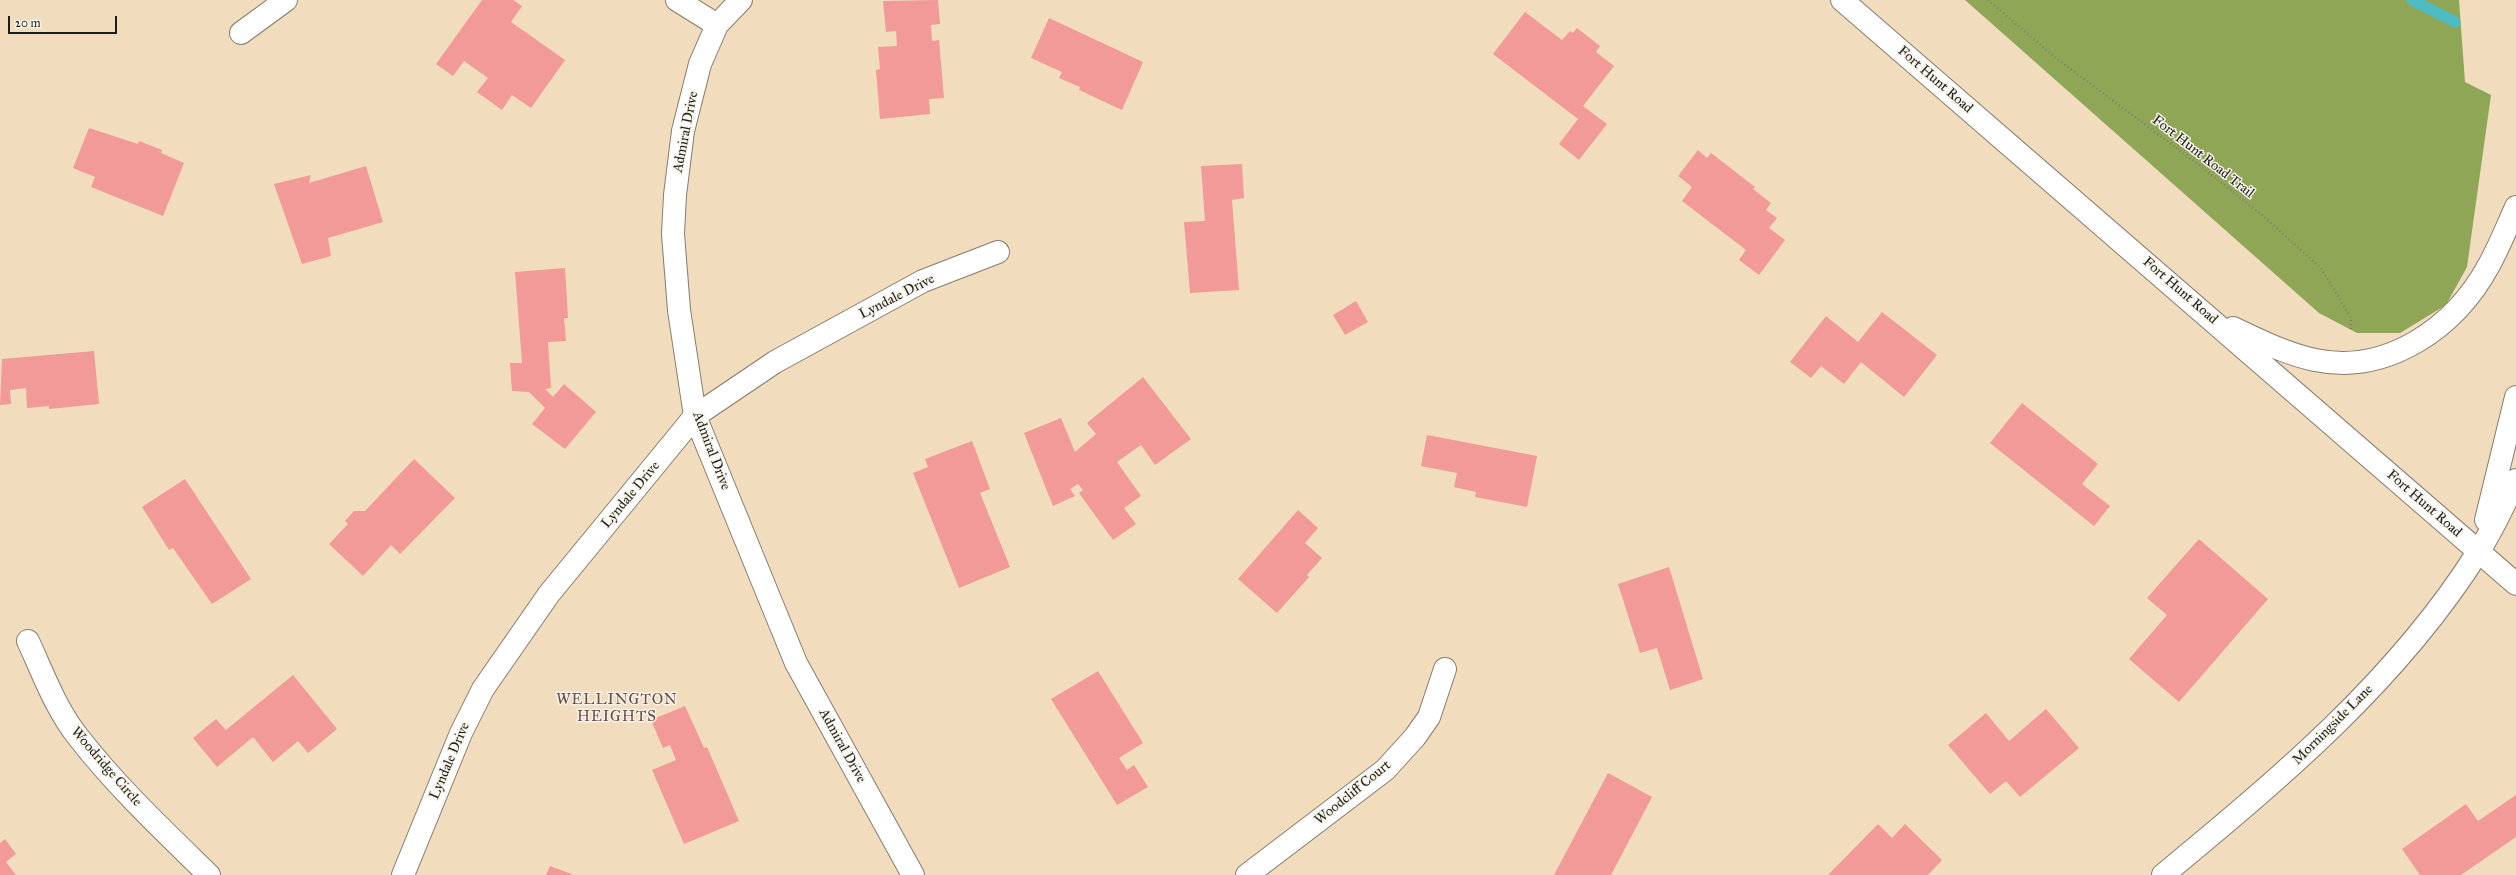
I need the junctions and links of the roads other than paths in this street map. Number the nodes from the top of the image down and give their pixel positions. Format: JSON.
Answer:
{"nodes":[{"id":1,"x":286,"y":0,"type":"edge"},
{"id":2,"x":677,"y":0,"type":"edge"},
{"id":3,"x":741,"y":0,"type":"edge"},
{"id":4,"x":1842,"y":0,"type":"edge"},
{"id":5,"x":717,"y":25,"type":"junction"},
{"id":6,"x":240,"y":33,"type":"dead end"},
{"id":7,"x":2516,"y":207,"type":"edge"},
{"id":8,"x":998,"y":252,"type":"dead end"},
{"id":9,"x":2211,"y":318,"type":"junction"},
{"id":10,"x":2516,"y":397,"type":"edge"},
{"id":11,"x":696,"y":416,"type":"junction"},
{"id":12,"x":2516,"y":480,"type":"edge"},
{"id":13,"x":2478,"y":552,"type":"junction"},
{"id":14,"x":2516,"y":584,"type":"edge"},
{"id":15,"x":28,"y":641,"type":"dead end"},
{"id":16,"x":1445,"y":669,"type":"dead end"},
{"id":17,"x":210,"y":875,"type":"edge"},
{"id":18,"x":403,"y":875,"type":"edge"},
{"id":19,"x":913,"y":875,"type":"edge"},
{"id":20,"x":1247,"y":875,"type":"edge"},
{"id":21,"x":2163,"y":875,"type":"edge"}],
"edges":[{"from":1,"to":6,"type":"street"},
{"from":2,"to":5,"type":"street"},
{"from":3,"to":5,"type":"street","name":"Admiral Drive"},
{"from":4,"to":9,"type":"street","name":"Fort Hunt Road"},
{"from":5,"to":11,"type":"street","name":"Admiral Drive"},
{"from":7,"to":9,"type":"street"},
{"from":8,"to":11,"type":"street","name":"Lyndale Drive"},
{"from":9,"to":13,"type":"street","name":"Fort Hunt Road"},
{"from":10,"to":13,"type":"street"},
{"from":11,"to":18,"type":"street","name":"Lyndale Drive"},
{"from":11,"to":19,"type":"street","name":"Admiral Drive"},
{"from":12,"to":13,"type":"street"},
{"from":13,"to":14,"type":"street","name":"Fort Hunt Road"},
{"from":13,"to":21,"type":"street","name":"Morningside Lane"},
{"from":15,"to":17,"type":"street","name":"Woodridge Circle"},
{"from":16,"to":20,"type":"street","name":"Woodcliff Court"}]}
